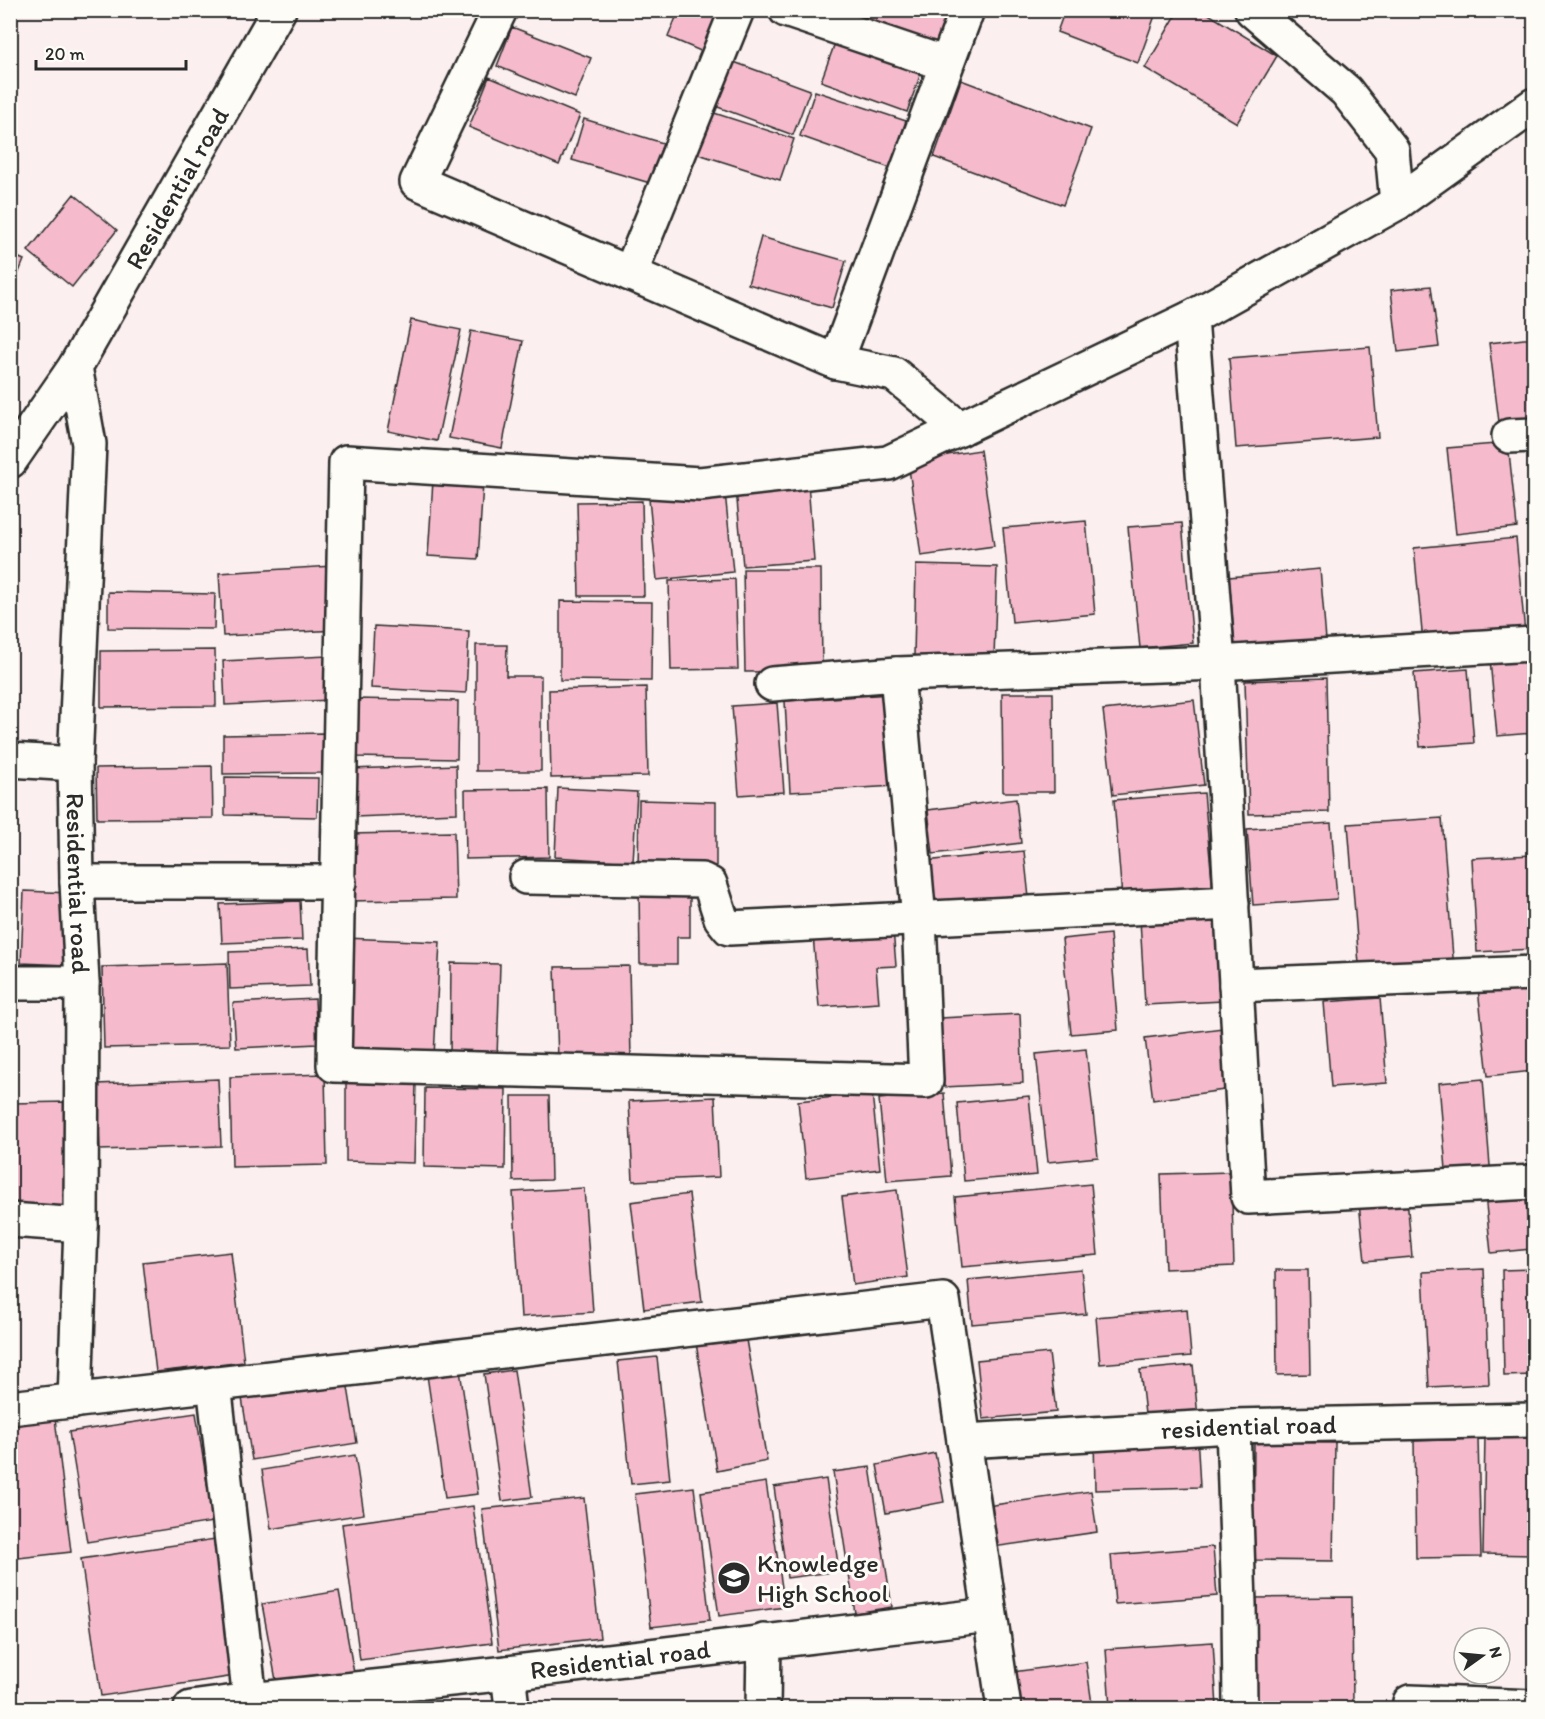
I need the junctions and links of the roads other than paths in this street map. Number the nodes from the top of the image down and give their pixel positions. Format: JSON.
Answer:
{"nodes":[{"id":1,"x":279,"y":10,"type":"edge"},
{"id":2,"x":500,"y":10,"type":"edge"},
{"id":3,"x":737,"y":10,"type":"edge"},
{"id":4,"x":786,"y":10,"type":"edge"},
{"id":5,"x":967,"y":10,"type":"edge"},
{"id":6,"x":1252,"y":10,"type":"edge"},
{"id":7,"x":946,"y":64,"type":"junction"},
{"id":8,"x":1534,"y":105,"type":"edge"},
{"id":9,"x":1397,"y":203,"type":"junction"},
{"id":10,"x":630,"y":274,"type":"junction"},
{"id":11,"x":1191,"y":318,"type":"junction"},
{"id":12,"x":836,"y":362,"type":"junction"},
{"id":13,"x":75,"y":367,"type":"junction"},
{"id":14,"x":960,"y":429,"type":"junction"},
{"id":15,"x":10,"y":460,"type":"edge"},
{"id":16,"x":1534,"y":644,"type":"edge"},
{"id":17,"x":1218,"y":663,"type":"junction"},
{"id":18,"x":897,"y":674,"type":"junction"},
{"id":19,"x":772,"y":684,"type":"dead end"},
{"id":20,"x":10,"y":760,"type":"edge"},
{"id":21,"x":75,"y":764,"type":"junction"},
{"id":22,"x":526,"y":878,"type":"dead end"},
{"id":23,"x":77,"y":882,"type":"junction"},
{"id":24,"x":339,"y":882,"type":"junction"},
{"id":25,"x":1232,"y":903,"type":"junction"},
{"id":26,"x":919,"y":919,"type":"junction"},
{"id":27,"x":1534,"y":973,"type":"edge"},
{"id":28,"x":10,"y":983,"type":"edge"},
{"id":29,"x":82,"y":983,"type":"junction"},
{"id":30,"x":1236,"y":985,"type":"junction"},
{"id":31,"x":1534,"y":1182,"type":"edge"},
{"id":32,"x":10,"y":1220,"type":"edge"},
{"id":33,"x":81,"y":1225,"type":"junction"},
{"id":34,"x":214,"y":1384,"type":"junction"},
{"id":35,"x":75,"y":1401,"type":"junction"},
{"id":36,"x":10,"y":1408,"type":"edge"},
{"id":37,"x":1534,"y":1420,"type":"edge"},
{"id":38,"x":1233,"y":1426,"type":"junction"},
{"id":39,"x":964,"y":1441,"type":"junction"},
{"id":40,"x":989,"y":1615,"type":"junction"},
{"id":41,"x":764,"y":1641,"type":"junction"},
{"id":42,"x":508,"y":1673,"type":"junction"},
{"id":43,"x":250,"y":1700,"type":"junction"},
{"id":44,"x":1410,"y":1702,"type":"dead end"},
{"id":45,"x":1534,"y":1707,"type":"edge"},
{"id":46,"x":191,"y":1708,"type":"edge"},
{"id":47,"x":512,"y":1708,"type":"edge"},
{"id":48,"x":763,"y":1708,"type":"edge"},
{"id":49,"x":1004,"y":1708,"type":"edge"},
{"id":50,"x":1240,"y":1708,"type":"edge"}],
"edges":[{"from":1,"to":13,"type":"street","name":"Residential road"},
{"from":2,"to":10,"type":"street"},
{"from":3,"to":10,"type":"street"},
{"from":4,"to":7,"type":"street"},
{"from":5,"to":7,"type":"street"},
{"from":6,"to":9,"type":"street"},
{"from":7,"to":12,"type":"street"},
{"from":8,"to":9,"type":"street"},
{"from":9,"to":11,"type":"street"},
{"from":10,"to":12,"type":"street"},
{"from":11,"to":14,"type":"street"},
{"from":11,"to":17,"type":"street"},
{"from":12,"to":14,"type":"street"},
{"from":13,"to":15,"type":"street","name":"Residential road"},
{"from":13,"to":21,"type":"street","name":"Residential road"},
{"from":14,"to":24,"type":"street"},
{"from":16,"to":17,"type":"street"},
{"from":17,"to":18,"type":"street"},
{"from":17,"to":25,"type":"street"},
{"from":18,"to":19,"type":"street"},
{"from":18,"to":26,"type":"street"},
{"from":20,"to":21,"type":"street"},
{"from":21,"to":23,"type":"street","name":"Residential road"},
{"from":22,"to":26,"type":"street"},
{"from":23,"to":24,"type":"street"},
{"from":23,"to":29,"type":"street","name":"Residential road"},
{"from":24,"to":26,"type":"street"},
{"from":25,"to":26,"type":"street"},
{"from":25,"to":30,"type":"street"},
{"from":27,"to":30,"type":"street"},
{"from":28,"to":29,"type":"street"},
{"from":29,"to":33,"type":"street","name":"Residential road"},
{"from":30,"to":31,"type":"street"},
{"from":32,"to":33,"type":"street"},
{"from":33,"to":35,"type":"street","name":"Residential road"},
{"from":34,"to":35,"type":"street"},
{"from":34,"to":39,"type":"street"},
{"from":34,"to":43,"type":"street"},
{"from":35,"to":36,"type":"street"},
{"from":37,"to":38,"type":"street","name":"residential road"},
{"from":38,"to":39,"type":"street","name":"residential road"},
{"from":38,"to":50,"type":"street"},
{"from":39,"to":40,"type":"street"},
{"from":40,"to":41,"type":"street","name":"Residential road"},
{"from":40,"to":49,"type":"street"},
{"from":41,"to":42,"type":"street","name":"Residential road"},
{"from":41,"to":48,"type":"street"},
{"from":42,"to":43,"type":"street","name":"Residential road"},
{"from":42,"to":47,"type":"street"},
{"from":43,"to":46,"type":"street","name":"Residential road"},
{"from":44,"to":45,"type":"street"}]}
